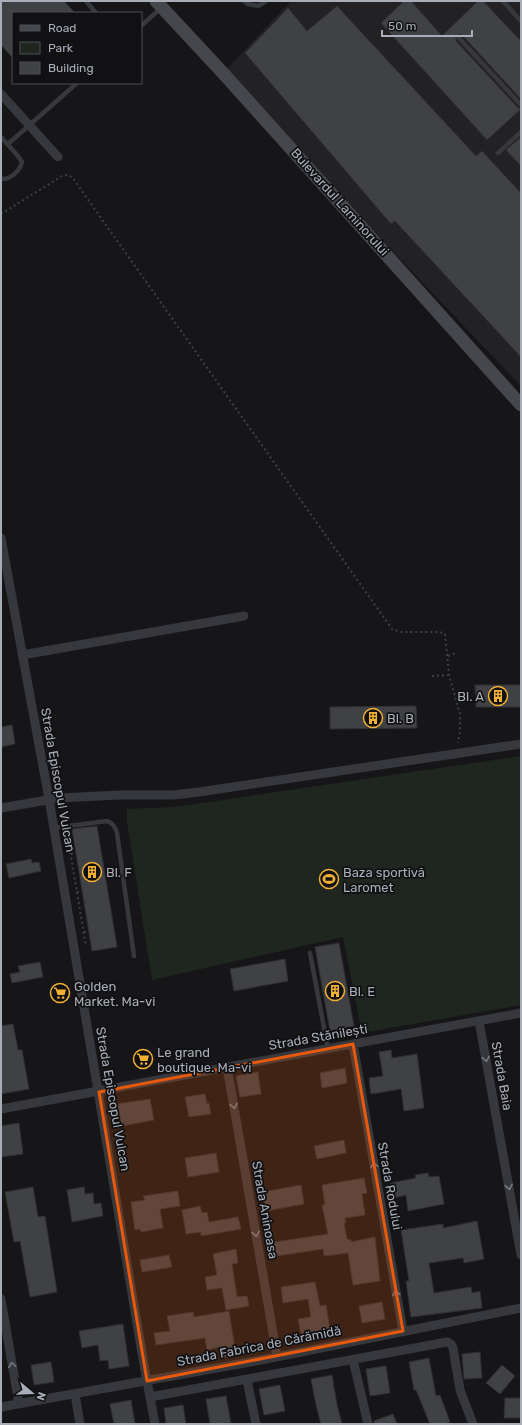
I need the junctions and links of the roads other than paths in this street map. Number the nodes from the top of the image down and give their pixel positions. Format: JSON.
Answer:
{"nodes":[{"id":1,"x":86,"y":1,"type":"edge"},
{"id":2,"x":244,"y":1,"type":"edge"},
{"id":3,"x":266,"y":1,"type":"edge"},
{"id":4,"x":503,"y":1,"type":"edge"},
{"id":5,"x":159,"y":4,"type":"edge"},
{"id":6,"x":95,"y":12,"type":"edge"},
{"id":7,"x":521,"y":21,"type":"edge"},
{"id":8,"x":142,"y":25,"type":"edge"},
{"id":9,"x":459,"y":38,"type":"dead end"},
{"id":10,"x":76,"y":84,"type":"edge"},
{"id":11,"x":1,"y":94,"type":"edge"},
{"id":12,"x":521,"y":105,"type":"edge"},
{"id":13,"x":29,"y":126,"type":"junction"},
{"id":14,"x":521,"y":132,"type":"edge"},
{"id":15,"x":1,"y":137,"type":"edge"},
{"id":16,"x":8,"y":144,"type":"junction"},
{"id":17,"x":498,"y":154,"type":"dead end"},
{"id":18,"x":58,"y":157,"type":"dead end"},
{"id":19,"x":1,"y":179,"type":"edge"},
{"id":20,"x":521,"y":405,"type":"edge"},
{"id":21,"x":1,"y":538,"type":"edge"},
{"id":22,"x":244,"y":616,"type":"dead end"},
{"id":23,"x":22,"y":655,"type":"junction"},
{"id":24,"x":521,"y":744,"type":"edge"},
{"id":25,"x":48,"y":799,"type":"junction"},
{"id":26,"x":1,"y":808,"type":"edge"},
{"id":27,"x":53,"y":828,"type":"junction"},
{"id":28,"x":310,"y":952,"type":"dead end"},
{"id":29,"x":134,"y":956,"type":"dead end"},
{"id":30,"x":521,"y":1013,"type":"edge"},
{"id":31,"x":479,"y":1021,"type":"junction"},
{"id":32,"x":353,"y":1044,"type":"junction"},
{"id":33,"x":328,"y":1049,"type":"junction"},
{"id":34,"x":227,"y":1068,"type":"junction"},
{"id":35,"x":99,"y":1092,"type":"junction"},
{"id":36,"x":1,"y":1109,"type":"edge"},
{"id":37,"x":521,"y":1255,"type":"edge"},
{"id":38,"x":1,"y":1299,"type":"edge"},
{"id":39,"x":521,"y":1308,"type":"edge"},
{"id":40,"x":403,"y":1331,"type":"junction"},
{"id":41,"x":277,"y":1356,"type":"junction"},
{"id":42,"x":353,"y":1360,"type":"junction"},
{"id":43,"x":247,"y":1380,"type":"junction"},
{"id":44,"x":147,"y":1381,"type":"junction"},
{"id":45,"x":75,"y":1394,"type":"junction"},
{"id":46,"x":150,"y":1398,"type":"junction"},
{"id":47,"x":19,"y":1404,"type":"junction"},
{"id":48,"x":1,"y":1407,"type":"edge"},
{"id":49,"x":80,"y":1424,"type":"edge"},
{"id":50,"x":155,"y":1424,"type":"edge"},
{"id":51,"x":256,"y":1424,"type":"edge"},
{"id":52,"x":368,"y":1424,"type":"edge"},
{"id":53,"x":473,"y":1424,"type":"edge"}],
"edges":[{"from":1,"to":6,"type":"lane"},
{"from":2,"to":3,"type":"lane"},
{"from":4,"to":7,"type":"lane"},
{"from":5,"to":8,"type":"lane"},
{"from":5,"to":20,"type":"street","name":"Bulevardul Laminorului"},
{"from":9,"to":12,"type":"lane"},
{"from":10,"to":13,"type":"lane"},
{"from":11,"to":13,"type":"street"},
{"from":13,"to":16,"type":"lane"},
{"from":13,"to":18,"type":"street"},
{"from":14,"to":17,"type":"lane"},
{"from":15,"to":16,"type":"lane"},
{"from":16,"to":19,"type":"lane"},
{"from":21,"to":23,"type":"street","name":"Strada Episcopul Vulcan"},
{"from":22,"to":23,"type":"street"},
{"from":23,"to":25,"type":"street","name":"Strada Episcopul Vulcan"},
{"from":24,"to":25,"type":"street"},
{"from":25,"to":26,"type":"street"},
{"from":25,"to":27,"type":"street","name":"Strada Episcopul Vulcan"},
{"from":27,"to":29,"type":"lane"},
{"from":27,"to":35,"type":"street","name":"Strada Episcopul Vulcan"},
{"from":28,"to":33,"type":"lane"},
{"from":30,"to":31,"type":"street","name":"Strada Stănilești"},
{"from":31,"to":32,"type":"street","name":"Strada Stănilești"},
{"from":31,"to":37,"type":"street","name":"Strada Baia","one_way":true},
{"from":32,"to":33,"type":"street","name":"Strada Stănilești"},
{"from":40,"to":32,"type":"street","name":"Strada Rodului","one_way":true},
{"from":33,"to":34,"type":"street","name":"Strada Stănilești"},
{"from":34,"to":35,"type":"street","name":"Strada Stănilești"},
{"from":34,"to":41,"type":"street","name":"Strada Aninoasa","one_way":true},
{"from":35,"to":36,"type":"street","name":"Strada Stănilești"},
{"from":35,"to":44,"type":"street","name":"Strada Episcopul Vulcan"},
{"from":47,"to":38,"type":"street","one_way":true},
{"from":39,"to":40,"type":"street","name":"Strada Fabrica de Cărămidă"},
{"from":40,"to":41,"type":"street","name":"Strada Fabrica de Cărămidă"},
{"from":41,"to":44,"type":"street","name":"Strada Fabrica de Cărămidă"},
{"from":42,"to":43,"type":"street"},
{"from":42,"to":52,"type":"street"},
{"from":42,"to":53,"type":"street"},
{"from":43,"to":46,"type":"street"},
{"from":43,"to":51,"type":"street"},
{"from":44,"to":45,"type":"street","name":"Strada Fabrica de Cărămidă"},
{"from":44,"to":46,"type":"street","name":"Strada Episcopul Vulcan"},
{"from":45,"to":47,"type":"street","name":"Strada Fabrica de Cărămidă"},
{"from":45,"to":49,"type":"street"},
{"from":46,"to":50,"type":"street","name":"Strada Episcopul Vulcan"},
{"from":47,"to":48,"type":"street","name":"Strada Fabrica de Cărămidă"}]}
